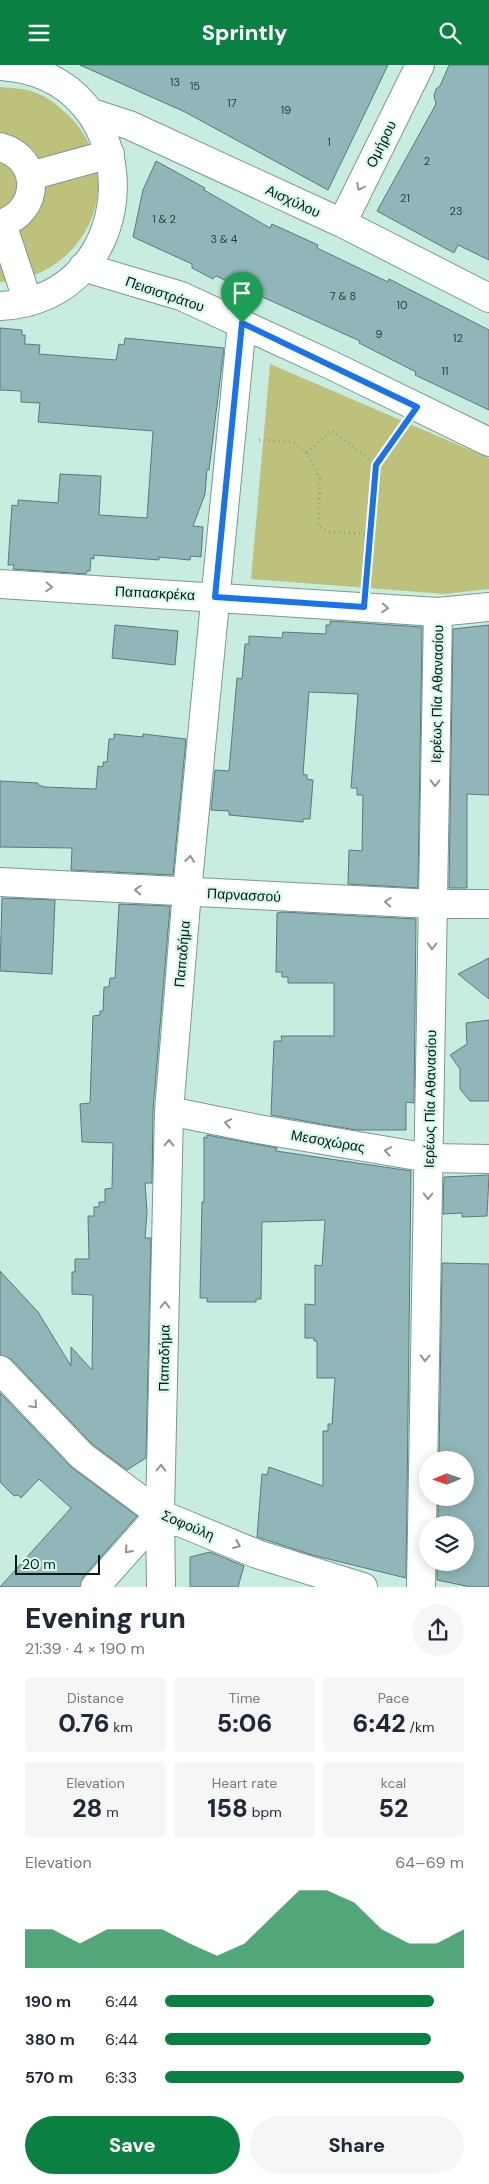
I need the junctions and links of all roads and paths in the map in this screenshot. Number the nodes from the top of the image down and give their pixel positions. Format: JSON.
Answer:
{"nodes":[{"id":1,"x":420,"y":65,"type":"edge"},
{"id":2,"x":0,"y":66,"type":"edge"},
{"id":3,"x":92,"y":113,"type":"junction"},
{"id":4,"x":0,"y":147,"type":"edge"},
{"id":5,"x":110,"y":154,"type":"junction"},
{"id":6,"x":30,"y":176,"type":"junction"},
{"id":7,"x":342,"y":223,"type":"junction"},
{"id":8,"x":1,"y":224,"type":"edge"},
{"id":9,"x":83,"y":267,"type":"junction"},
{"id":10,"x":489,"y":298,"type":"edge"},
{"id":11,"x":28,"y":302,"type":"junction"},
{"id":12,"x":0,"y":306,"type":"edge"},
{"id":13,"x":242,"y":323,"type":"junction"},
{"id":14,"x":417,"y":407,"type":"junction"},
{"id":15,"x":231,"y":437,"type":"junction"},
{"id":16,"x":489,"y":442,"type":"edge"},
{"id":17,"x":307,"y":453,"type":"junction"},
{"id":18,"x":376,"y":465,"type":"junction"},
{"id":19,"x":370,"y":534,"type":"junction"},
{"id":20,"x":0,"y":584,"type":"edge"},
{"id":21,"x":215,"y":597,"type":"junction"},
{"id":22,"x":364,"y":607,"type":"junction"},
{"id":23,"x":489,"y":607,"type":"edge"},
{"id":24,"x":438,"y":612,"type":"junction"},
{"id":25,"x":0,"y":882,"type":"edge"},
{"id":26,"x":187,"y":892,"type":"junction"},
{"id":27,"x":433,"y":904,"type":"junction"},
{"id":28,"x":489,"y":905,"type":"edge"},
{"id":29,"x":169,"y":1111,"type":"junction"},
{"id":30,"x":428,"y":1158,"type":"junction"},
{"id":31,"x":489,"y":1159,"type":"edge"},
{"id":32,"x":0,"y":1370,"type":"edge"},
{"id":33,"x":160,"y":1514,"type":"junction"},
{"id":34,"x":95,"y":1587,"type":"edge"},
{"id":35,"x":161,"y":1587,"type":"edge"},
{"id":36,"x":363,"y":1587,"type":"edge"},
{"id":37,"x":422,"y":1587,"type":"edge"}],
"edges":[{"from":1,"to":7,"type":"street","name":"Ομήρου","one_way":true},
{"from":2,"to":3,"type":"street"},
{"from":3,"to":5,"type":"street"},
{"from":3,"to":7,"type":"street","name":"Αισχύλου"},
{"from":4,"to":6,"type":"street"},
{"from":5,"to":6,"type":"street"},
{"from":5,"to":9,"type":"street"},
{"from":6,"to":8,"type":"street"},
{"from":7,"to":10,"type":"street","name":"Αισχύλου"},
{"from":8,"to":11,"type":"street"},
{"from":9,"to":11,"type":"street"},
{"from":9,"to":13,"type":"street","name":"Πεισιστράτου"},
{"from":11,"to":12,"type":"street"},
{"from":13,"to":14,"type":"street","name":"Πεισιστράτου"},
{"from":13,"to":15,"type":"street","name":"Παπαδήμα"},
{"from":14,"to":16,"type":"street","name":"Πεισιστράτου"},
{"from":14,"to":18,"type":"path"},
{"from":15,"to":17,"type":"path"},
{"from":15,"to":21,"type":"street","name":"Παπαδήμα"},
{"from":17,"to":18,"type":"path"},
{"from":17,"to":19,"type":"path"},
{"from":18,"to":19,"type":"path"},
{"from":19,"to":22,"type":"path"},
{"from":20,"to":21,"type":"street","name":"Παπασκρέκα","one_way":true},
{"from":21,"to":22,"type":"street","name":"Παπασκρέκα"},
{"from":26,"to":21,"type":"street","name":"Παπαδήμα","one_way":true},
{"from":22,"to":24,"type":"street","name":"Παπασκρέκα","one_way":true},
{"from":23,"to":24,"type":"street","name":"Παπασκρέκα"},
{"from":24,"to":27,"type":"street","name":"Ιερέως Πία Αθανασίου","one_way":true},
{"from":26,"to":25,"type":"street","name":"Παρνασσού","one_way":true},
{"from":27,"to":26,"type":"street","name":"Παρνασσού","one_way":true},
{"from":26,"to":29,"type":"street","name":"Παπαδήμα"},
{"from":27,"to":28,"type":"street","name":"Παρνασσού"},
{"from":27,"to":30,"type":"street","name":"Ιερέως Πία Αθανασίου","one_way":true},
{"from":30,"to":29,"type":"street","name":"Μεσοχώρας","one_way":true},
{"from":33,"to":29,"type":"street","name":"Παπαδήμα","one_way":true},
{"from":30,"to":31,"type":"street","name":"Μεσοχώρας"},
{"from":30,"to":37,"type":"street","name":"Ιερέως Πία Αθανασίου","one_way":true},
{"from":32,"to":33,"type":"street","name":"Σοφούλη","one_way":true},
{"from":33,"to":34,"type":"street","one_way":true},
{"from":33,"to":35,"type":"street","name":"Παπαδήμα"},
{"from":33,"to":36,"type":"street","name":"Σοφούλη","one_way":true}]}
